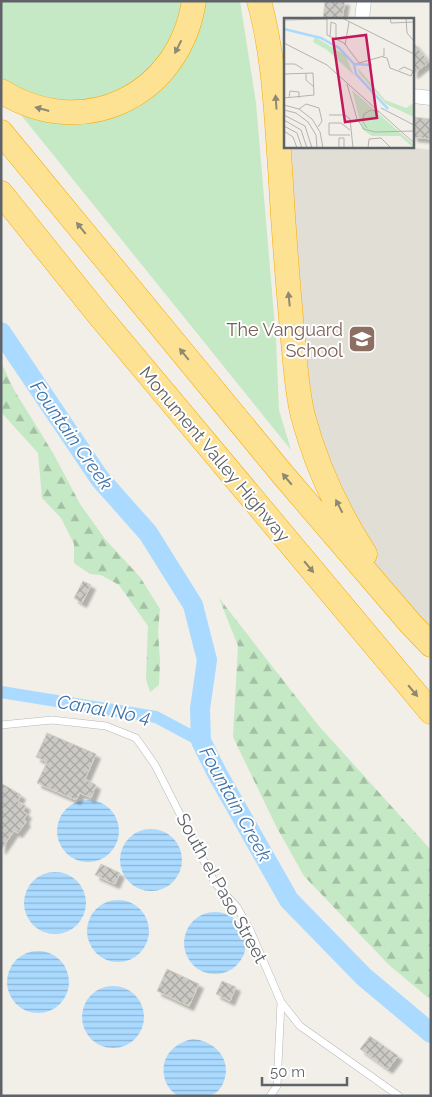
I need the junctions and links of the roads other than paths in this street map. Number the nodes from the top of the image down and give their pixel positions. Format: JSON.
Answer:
{"nodes":[{"id":1,"x":194,"y":1,"type":"edge"},
{"id":2,"x":259,"y":1,"type":"edge"},
{"id":3,"x":364,"y":1,"type":"edge"},
{"id":4,"x":362,"y":18,"type":"edge"},
{"id":5,"x":1,"y":91,"type":"edge"},
{"id":6,"x":414,"y":96,"type":"edge"},
{"id":7,"x":431,"y":98,"type":"edge"},
{"id":8,"x":1,"y":132,"type":"edge"},
{"id":9,"x":1,"y":193,"type":"edge"},
{"id":10,"x":1,"y":204,"type":"edge"},
{"id":11,"x":71,"y":281,"type":"junction"},
{"id":12,"x":410,"y":623,"type":"junction"},
{"id":13,"x":431,"y":645,"type":"edge"},
{"id":14,"x":431,"y":712,"type":"edge"},
{"id":15,"x":1,"y":725,"type":"edge"},
{"id":16,"x":281,"y":1002,"type":"junction"},
{"id":17,"x":393,"y":1094,"type":"edge"},
{"id":18,"x":270,"y":1096,"type":"edge"}],
"edges":[{"from":1,"to":5,"type":"highway","one_way":true},
{"from":12,"to":2,"type":"highway","one_way":true},
{"from":3,"to":4,"type":"street"},
{"from":6,"to":7,"type":"street"},
{"from":12,"to":8,"type":"highway","one_way":true},
{"from":9,"to":11,"type":"highway","name":"Monument Valley Highway"},
{"from":10,"to":11,"type":"highway"},
{"from":11,"to":14,"type":"highway","name":"Monument Valley Highway","one_way":true},
{"from":12,"to":13,"type":"highway"},
{"from":15,"to":16,"type":"lane","name":"South el Paso Street"},
{"from":16,"to":17,"type":"lane","name":"South el Paso Street"},
{"from":16,"to":18,"type":"lane"}]}
